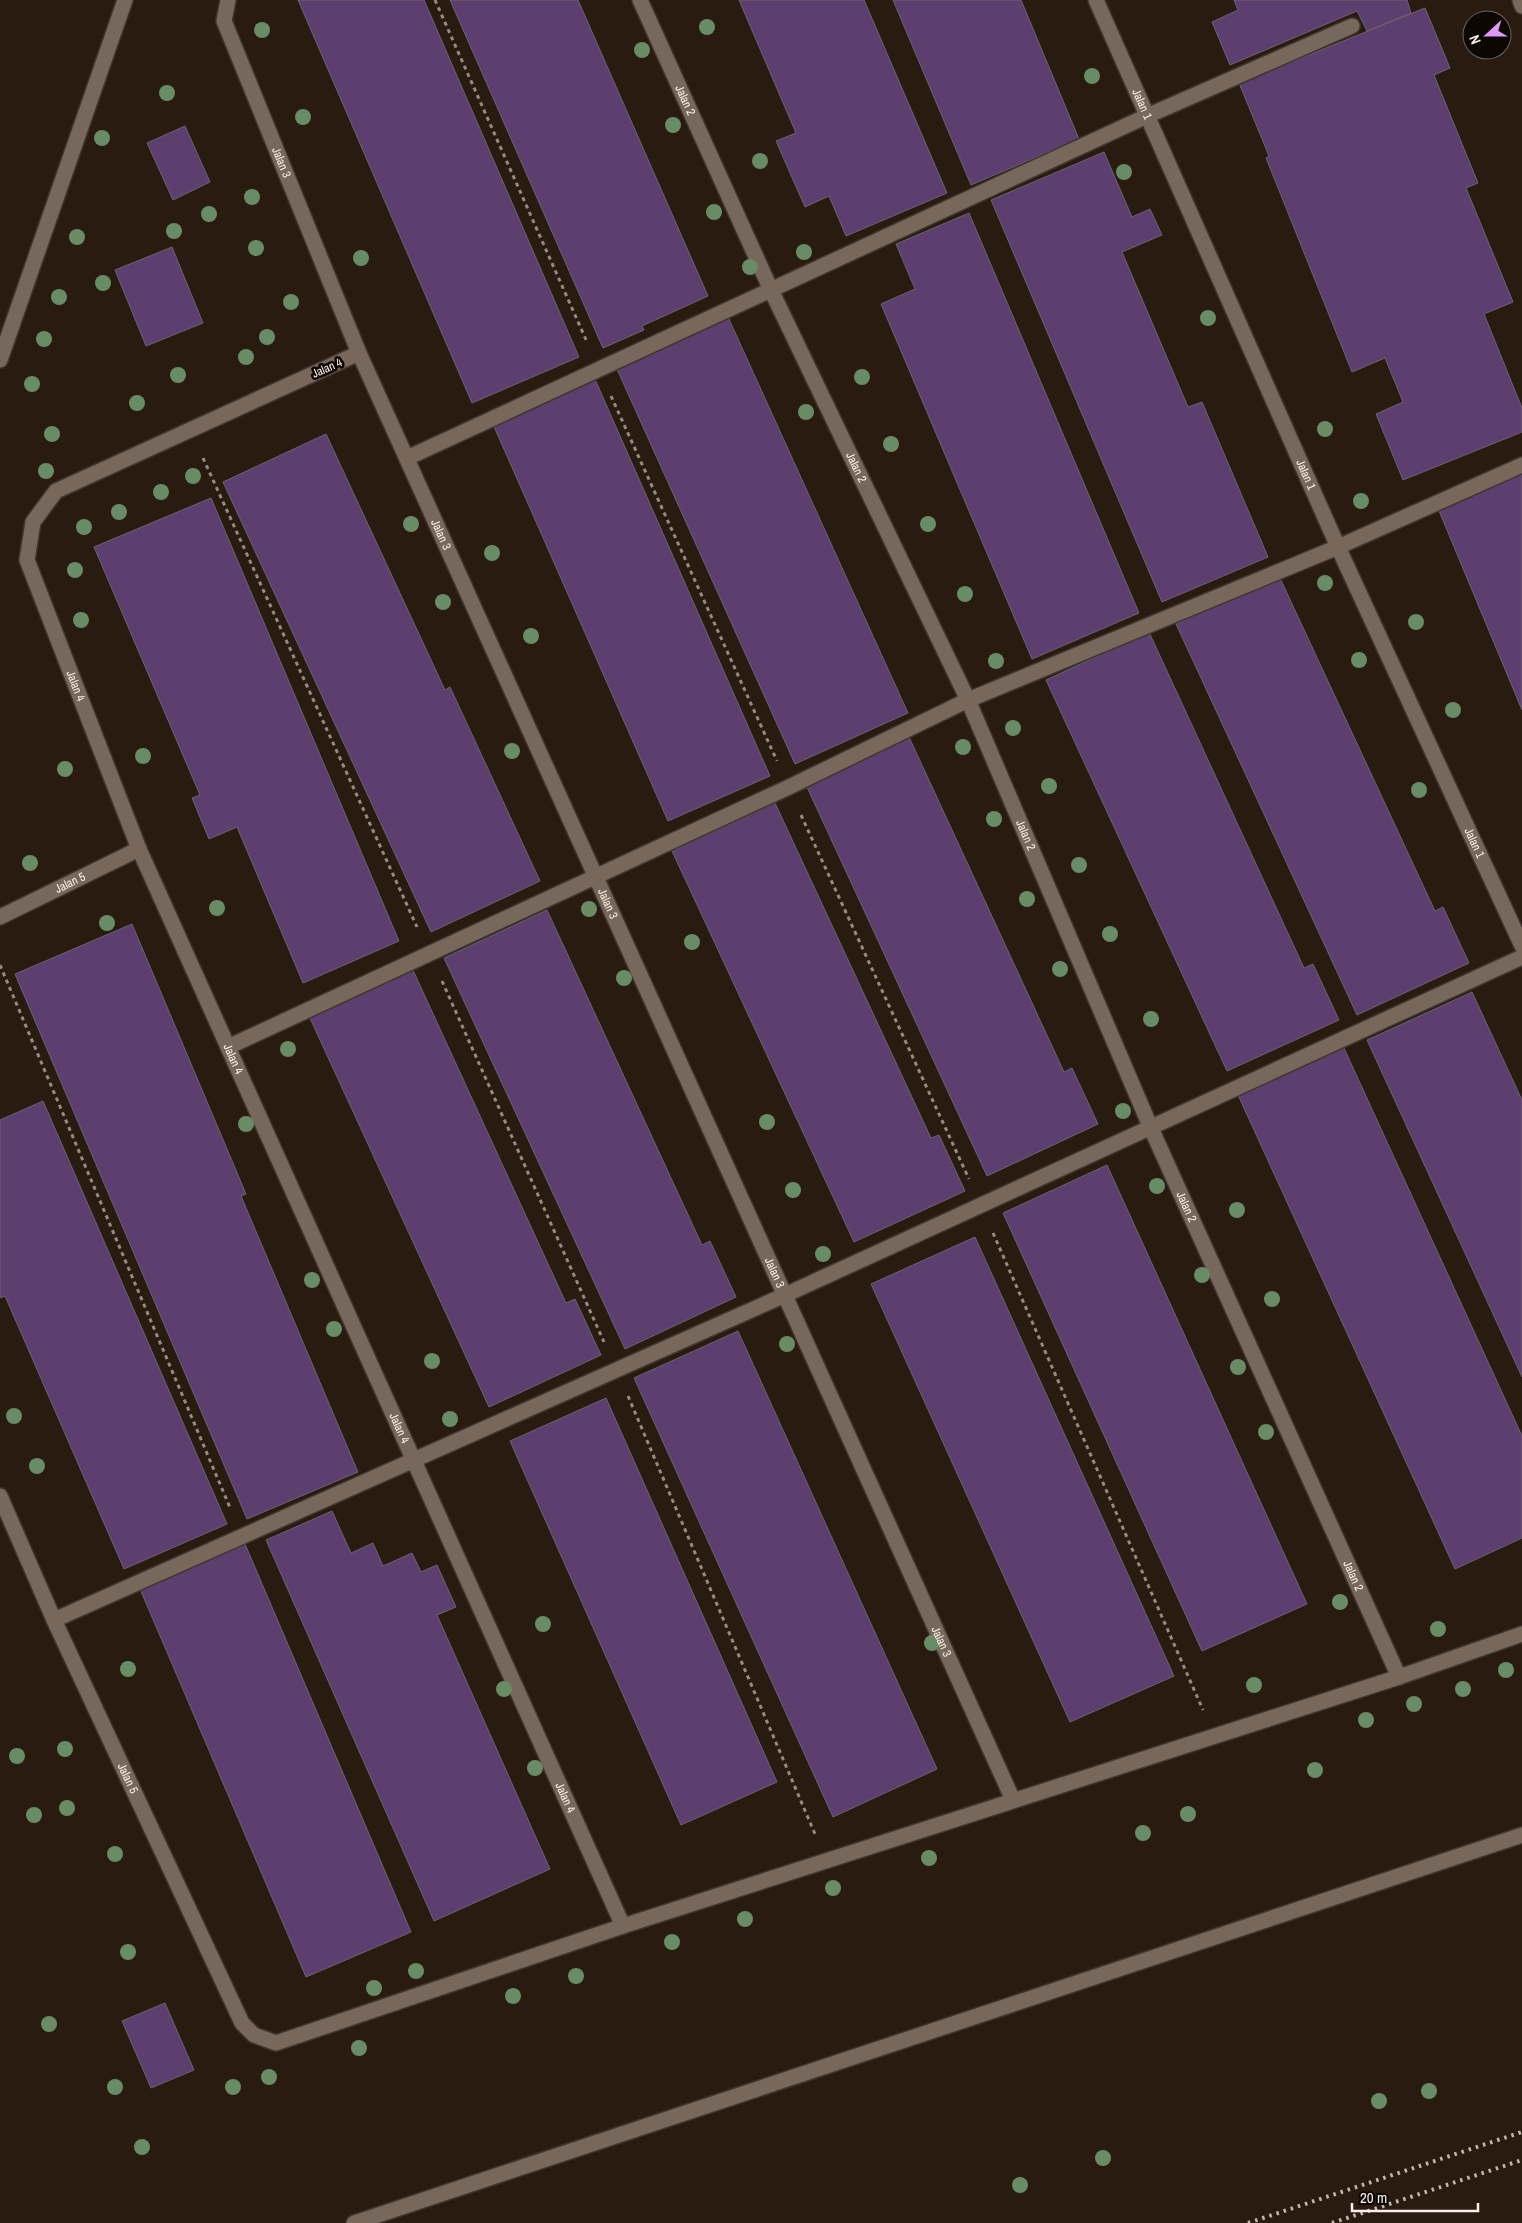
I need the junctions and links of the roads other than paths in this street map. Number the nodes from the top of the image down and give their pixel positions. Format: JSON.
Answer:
{"nodes":[{"id":1,"x":125,"y":0,"type":"edge"},
{"id":2,"x":228,"y":0,"type":"edge"},
{"id":3,"x":640,"y":0,"type":"edge"},
{"id":4,"x":1096,"y":0,"type":"edge"},
{"id":5,"x":1520,"y":0,"type":"edge"},
{"id":6,"x":1522,"y":6,"type":"edge"},
{"id":7,"x":1352,"y":26,"type":"dead end"},
{"id":8,"x":1147,"y":116,"type":"junction"},
{"id":9,"x":771,"y":290,"type":"junction"},
{"id":10,"x":359,"y":353,"type":"junction"},
{"id":11,"x":0,"y":360,"type":"edge"},
{"id":12,"x":406,"y":458,"type":"junction"},
{"id":13,"x":1522,"y":465,"type":"edge"},
{"id":14,"x":1338,"y":547,"type":"junction"},
{"id":15,"x":968,"y":700,"type":"junction"},
{"id":16,"x":139,"y":849,"type":"junction"},
{"id":17,"x":595,"y":875,"type":"junction"},
{"id":18,"x":0,"y":917,"type":"edge"},
{"id":19,"x":1522,"y":946,"type":"edge"},
{"id":20,"x":1522,"y":957,"type":"edge"},
{"id":21,"x":228,"y":1047,"type":"junction"},
{"id":22,"x":1150,"y":1126,"type":"junction"},
{"id":23,"x":785,"y":1295,"type":"junction"},
{"id":24,"x":414,"y":1461,"type":"junction"},
{"id":25,"x":0,"y":1496,"type":"edge"},
{"id":26,"x":54,"y":1620,"type":"junction"},
{"id":27,"x":1522,"y":1634,"type":"edge"},
{"id":28,"x":1399,"y":1677,"type":"junction"},
{"id":29,"x":1013,"y":1800,"type":"junction"},
{"id":30,"x":1522,"y":1835,"type":"edge"},
{"id":31,"x":623,"y":1926,"type":"junction"},
{"id":32,"x":354,"y":2223,"type":"edge"}],
"edges":[{"from":1,"to":11,"type":"street"},
{"from":2,"to":10,"type":"street","name":"Jalan 3"},
{"from":3,"to":9,"type":"street","name":"Jalan 2"},
{"from":4,"to":8,"type":"street","name":"Jalan 1"},
{"from":5,"to":6,"type":"street"},
{"from":7,"to":8,"type":"street"},
{"from":8,"to":9,"type":"street"},
{"from":8,"to":14,"type":"street","name":"Jalan 1"},
{"from":9,"to":12,"type":"street"},
{"from":9,"to":15,"type":"street","name":"Jalan 2"},
{"from":10,"to":12,"type":"street","name":"Jalan 3"},
{"from":10,"to":16,"type":"street","name":"Jalan 4"},
{"from":12,"to":17,"type":"street","name":"Jalan 3"},
{"from":13,"to":14,"type":"street"},
{"from":14,"to":15,"type":"street"},
{"from":14,"to":19,"type":"street","name":"Jalan 1"},
{"from":15,"to":17,"type":"street"},
{"from":15,"to":22,"type":"street","name":"Jalan 2"},
{"from":16,"to":18,"type":"street","name":"Jalan 5"},
{"from":16,"to":21,"type":"street","name":"Jalan 4"},
{"from":17,"to":21,"type":"street"},
{"from":17,"to":23,"type":"street","name":"Jalan 3"},
{"from":20,"to":22,"type":"street"},
{"from":21,"to":24,"type":"street","name":"Jalan 4"},
{"from":22,"to":23,"type":"street"},
{"from":22,"to":28,"type":"street","name":"Jalan 2"},
{"from":23,"to":24,"type":"street"},
{"from":23,"to":29,"type":"street","name":"Jalan 3"},
{"from":24,"to":26,"type":"street"},
{"from":24,"to":31,"type":"street","name":"Jalan 4"},
{"from":25,"to":26,"type":"street","name":"Jalan 5"},
{"from":26,"to":31,"type":"street","name":"Jalan 5"},
{"from":27,"to":28,"type":"street"},
{"from":28,"to":29,"type":"street"},
{"from":29,"to":31,"type":"street"},
{"from":30,"to":32,"type":"street"}]}
